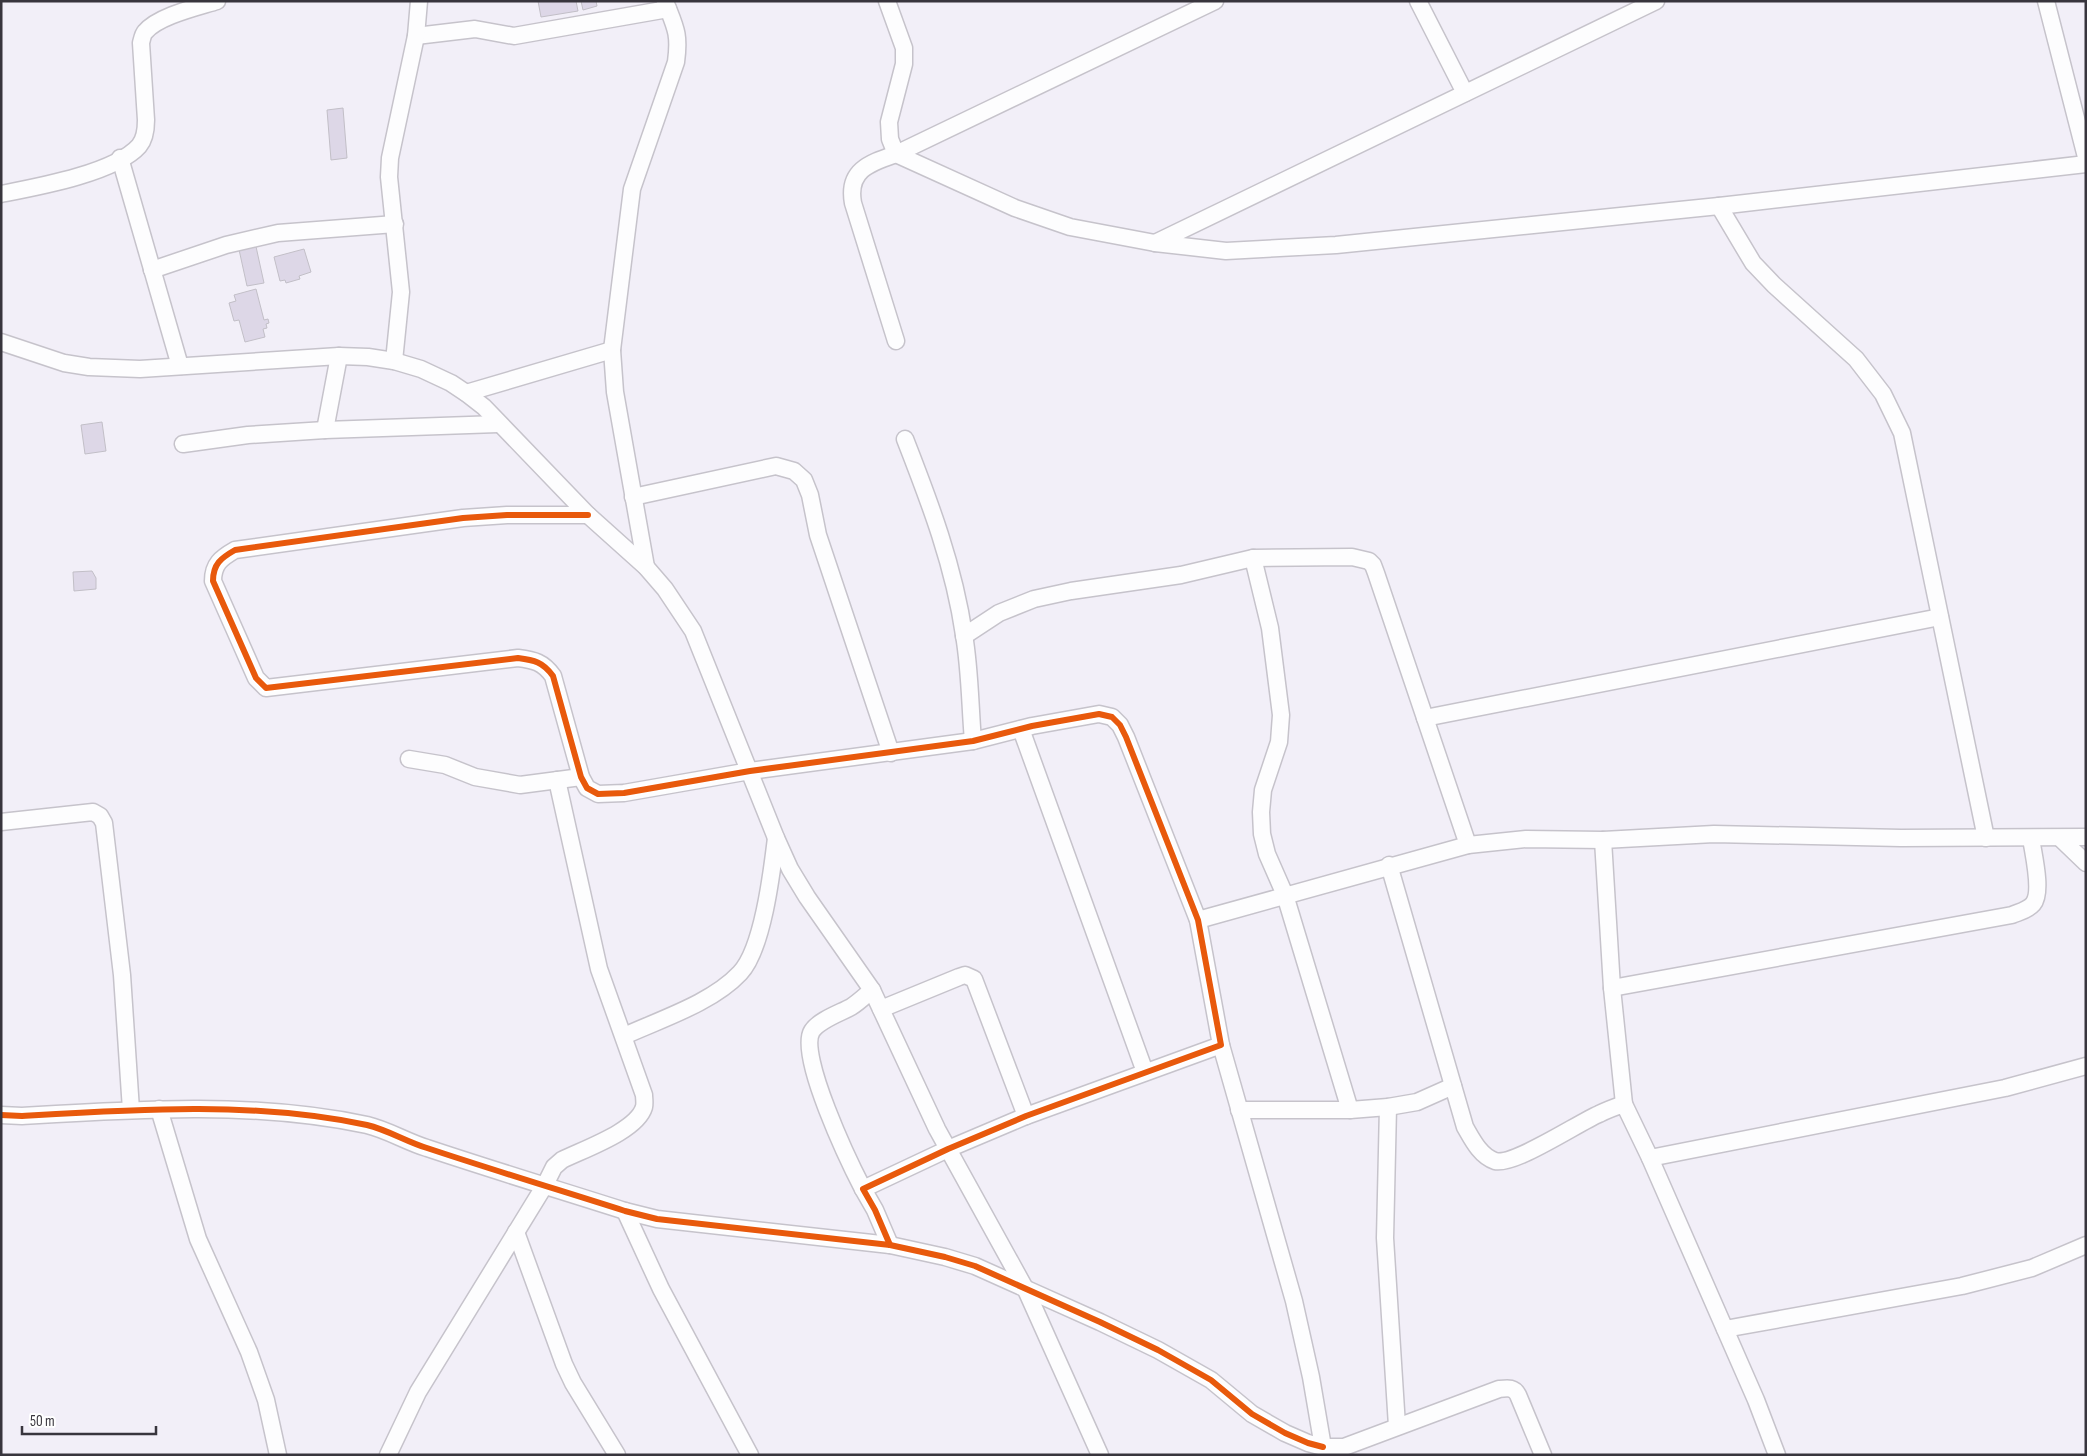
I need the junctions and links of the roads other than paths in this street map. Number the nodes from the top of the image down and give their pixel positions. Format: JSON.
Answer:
{"nodes":[{"id":1,"x":218,"y":1,"type":"edge"},
{"id":2,"x":419,"y":1,"type":"edge"},
{"id":3,"x":887,"y":1,"type":"edge"},
{"id":4,"x":1215,"y":1,"type":"edge"},
{"id":5,"x":1418,"y":1,"type":"edge"},
{"id":6,"x":1656,"y":1,"type":"edge"},
{"id":7,"x":2046,"y":1,"type":"edge"},
{"id":8,"x":666,"y":5,"type":"edge"},
{"id":9,"x":416,"y":36,"type":"junction"},
{"id":10,"x":1465,"y":93,"type":"junction"},
{"id":11,"x":896,"y":154,"type":"junction"},
{"id":12,"x":2086,"y":157,"type":"edge"},
{"id":13,"x":120,"y":158,"type":"junction"},
{"id":14,"x":2086,"y":164,"type":"edge"},
{"id":15,"x":1,"y":194,"type":"edge"},
{"id":16,"x":1719,"y":206,"type":"junction"},
{"id":17,"x":395,"y":224,"type":"junction"},
{"id":18,"x":1154,"y":243,"type":"junction"},
{"id":19,"x":152,"y":270,"type":"junction"},
{"id":20,"x":896,"y":341,"type":"dead end"},
{"id":21,"x":1,"y":342,"type":"edge"},
{"id":22,"x":612,"y":350,"type":"junction"},
{"id":23,"x":338,"y":356,"type":"junction"},
{"id":24,"x":394,"y":361,"type":"junction"},
{"id":25,"x":180,"y":366,"type":"junction"},
{"id":26,"x":466,"y":393,"type":"junction"},
{"id":27,"x":498,"y":424,"type":"junction"},
{"id":28,"x":325,"y":430,"type":"junction"},
{"id":29,"x":905,"y":439,"type":"dead end"},
{"id":30,"x":183,"y":444,"type":"dead end"},
{"id":31,"x":633,"y":497,"type":"junction"},
{"id":32,"x":588,"y":515,"type":"junction"},
{"id":33,"x":1253,"y":558,"type":"junction"},
{"id":34,"x":646,"y":567,"type":"junction"},
{"id":35,"x":1940,"y":618,"type":"junction"},
{"id":36,"x":964,"y":636,"type":"junction"},
{"id":37,"x":1425,"y":718,"type":"junction"},
{"id":38,"x":1021,"y":729,"type":"junction"},
{"id":39,"x":973,"y":741,"type":"junction"},
{"id":40,"x":891,"y":752,"type":"junction"},
{"id":41,"x":409,"y":759,"type":"dead end"},
{"id":42,"x":750,"y":771,"type":"junction"},
{"id":43,"x":581,"y":778,"type":"junction"},
{"id":44,"x":556,"y":780,"type":"junction"},
{"id":45,"x":1,"y":822,"type":"edge"},
{"id":46,"x":2086,"y":837,"type":"edge"},
{"id":47,"x":776,"y":838,"type":"junction"},
{"id":48,"x":1986,"y":838,"type":"junction"},
{"id":49,"x":2031,"y":838,"type":"junction"},
{"id":50,"x":2060,"y":838,"type":"junction"},
{"id":51,"x":1603,"y":840,"type":"junction"},
{"id":52,"x":1468,"y":845,"type":"junction"},
{"id":53,"x":2086,"y":863,"type":"edge"},
{"id":54,"x":1390,"y":865,"type":"junction"},
{"id":55,"x":1285,"y":895,"type":"junction"},
{"id":56,"x":1198,"y":920,"type":"junction"},
{"id":57,"x":1612,"y":988,"type":"junction"},
{"id":58,"x":872,"y":990,"type":"junction"},
{"id":59,"x":881,"y":1009,"type":"junction"},
{"id":60,"x":624,"y":1036,"type":"junction"},
{"id":61,"x":1221,"y":1045,"type":"junction"},
{"id":62,"x":2086,"y":1066,"type":"edge"},
{"id":63,"x":1145,"y":1072,"type":"junction"},
{"id":64,"x":1453,"y":1086,"type":"junction"},
{"id":65,"x":1624,"y":1104,"type":"junction"},
{"id":66,"x":1388,"y":1107,"type":"junction"},
{"id":67,"x":160,"y":1109,"type":"junction"},
{"id":68,"x":131,"y":1110,"type":"junction"},
{"id":69,"x":1239,"y":1110,"type":"junction"},
{"id":70,"x":1350,"y":1110,"type":"junction"},
{"id":71,"x":1,"y":1115,"type":"edge"},
{"id":72,"x":1026,"y":1116,"type":"junction"},
{"id":73,"x":948,"y":1148,"type":"junction"},
{"id":74,"x":1650,"y":1158,"type":"junction"},
{"id":75,"x":545,"y":1185,"type":"junction"},
{"id":76,"x":863,"y":1190,"type":"junction"},
{"id":77,"x":625,"y":1211,"type":"junction"},
{"id":78,"x":516,"y":1232,"type":"junction"},
{"id":79,"x":890,"y":1245,"type":"junction"},
{"id":80,"x":2086,"y":1245,"type":"edge"},
{"id":81,"x":1026,"y":1290,"type":"junction"},
{"id":82,"x":1725,"y":1329,"type":"junction"},
{"id":83,"x":1397,"y":1426,"type":"junction"},
{"id":84,"x":1323,"y":1447,"type":"junction"},
{"id":85,"x":278,"y":1455,"type":"edge"},
{"id":86,"x":388,"y":1455,"type":"edge"},
{"id":87,"x":617,"y":1455,"type":"edge"},
{"id":88,"x":750,"y":1455,"type":"edge"},
{"id":89,"x":1100,"y":1455,"type":"edge"},
{"id":90,"x":1543,"y":1455,"type":"edge"},
{"id":91,"x":1777,"y":1455,"type":"edge"}],
"edges":[{"from":1,"to":13,"type":"street"},
{"from":2,"to":9,"type":"street"},
{"from":3,"to":11,"type":"street"},
{"from":4,"to":11,"type":"street"},
{"from":5,"to":10,"type":"street"},
{"from":6,"to":10,"type":"street"},
{"from":7,"to":12,"type":"street"},
{"from":8,"to":9,"type":"street"},
{"from":8,"to":22,"type":"street"},
{"from":9,"to":17,"type":"street"},
{"from":10,"to":18,"type":"street"},
{"from":11,"to":18,"type":"street"},
{"from":11,"to":20,"type":"street"},
{"from":13,"to":15,"type":"street"},
{"from":13,"to":19,"type":"street"},
{"from":14,"to":16,"type":"street"},
{"from":16,"to":18,"type":"street"},
{"from":16,"to":35,"type":"street"},
{"from":17,"to":19,"type":"street"},
{"from":17,"to":24,"type":"street"},
{"from":19,"to":25,"type":"street"},
{"from":21,"to":25,"type":"street"},
{"from":22,"to":26,"type":"street"},
{"from":22,"to":31,"type":"street"},
{"from":23,"to":24,"type":"street"},
{"from":23,"to":25,"type":"street"},
{"from":23,"to":28,"type":"street"},
{"from":24,"to":26,"type":"street"},
{"from":26,"to":27,"type":"street"},
{"from":27,"to":28,"type":"street"},
{"from":27,"to":32,"type":"street"},
{"from":28,"to":30,"type":"street"},
{"from":29,"to":36,"type":"street"},
{"from":31,"to":34,"type":"street"},
{"from":31,"to":40,"type":"street"},
{"from":32,"to":34,"type":"street"},
{"from":32,"to":43,"type":"street"},
{"from":33,"to":36,"type":"street"},
{"from":33,"to":37,"type":"street"},
{"from":33,"to":55,"type":"street"},
{"from":34,"to":42,"type":"street"},
{"from":35,"to":37,"type":"street"},
{"from":35,"to":48,"type":"street"},
{"from":36,"to":39,"type":"street"},
{"from":37,"to":52,"type":"street"},
{"from":38,"to":39,"type":"street"},
{"from":38,"to":56,"type":"street"},
{"from":38,"to":63,"type":"street"},
{"from":39,"to":40,"type":"street"},
{"from":40,"to":42,"type":"street"},
{"from":41,"to":44,"type":"street"},
{"from":42,"to":43,"type":"street"},
{"from":42,"to":47,"type":"street"},
{"from":43,"to":44,"type":"street"},
{"from":44,"to":60,"type":"street"},
{"from":45,"to":68,"type":"street"},
{"from":46,"to":50,"type":"street"},
{"from":47,"to":58,"type":"street"},
{"from":47,"to":60,"type":"street"},
{"from":48,"to":49,"type":"street"},
{"from":48,"to":51,"type":"street"},
{"from":49,"to":50,"type":"street"},
{"from":49,"to":57,"type":"street"},
{"from":50,"to":53,"type":"street"},
{"from":51,"to":52,"type":"street"},
{"from":51,"to":57,"type":"street"},
{"from":52,"to":54,"type":"street"},
{"from":54,"to":55,"type":"street"},
{"from":54,"to":64,"type":"street"},
{"from":55,"to":56,"type":"street"},
{"from":55,"to":70,"type":"street"},
{"from":56,"to":61,"type":"street"},
{"from":57,"to":65,"type":"street"},
{"from":58,"to":59,"type":"street"},
{"from":58,"to":76,"type":"street"},
{"from":59,"to":72,"type":"street"},
{"from":59,"to":73,"type":"street"},
{"from":60,"to":75,"type":"street"},
{"from":61,"to":63,"type":"street"},
{"from":61,"to":69,"type":"street"},
{"from":62,"to":74,"type":"street"},
{"from":63,"to":72,"type":"street"},
{"from":64,"to":65,"type":"street"},
{"from":64,"to":66,"type":"street"},
{"from":65,"to":74,"type":"street"},
{"from":66,"to":70,"type":"street"},
{"from":66,"to":83,"type":"street"},
{"from":67,"to":68,"type":"street"},
{"from":67,"to":75,"type":"street"},
{"from":67,"to":85,"type":"street"},
{"from":68,"to":71,"type":"street"},
{"from":69,"to":70,"type":"street"},
{"from":69,"to":84,"type":"street"},
{"from":72,"to":73,"type":"street"},
{"from":73,"to":76,"type":"street"},
{"from":73,"to":81,"type":"street"},
{"from":74,"to":82,"type":"street"},
{"from":75,"to":77,"type":"street"},
{"from":75,"to":78,"type":"street"},
{"from":76,"to":79,"type":"street"},
{"from":77,"to":79,"type":"street"},
{"from":77,"to":88,"type":"street"},
{"from":78,"to":86,"type":"street"},
{"from":78,"to":87,"type":"street"},
{"from":79,"to":81,"type":"street"},
{"from":80,"to":82,"type":"street"},
{"from":81,"to":84,"type":"street"},
{"from":81,"to":89,"type":"street"},
{"from":82,"to":91,"type":"street"},
{"from":83,"to":84,"type":"street"},
{"from":83,"to":90,"type":"street"}]}
